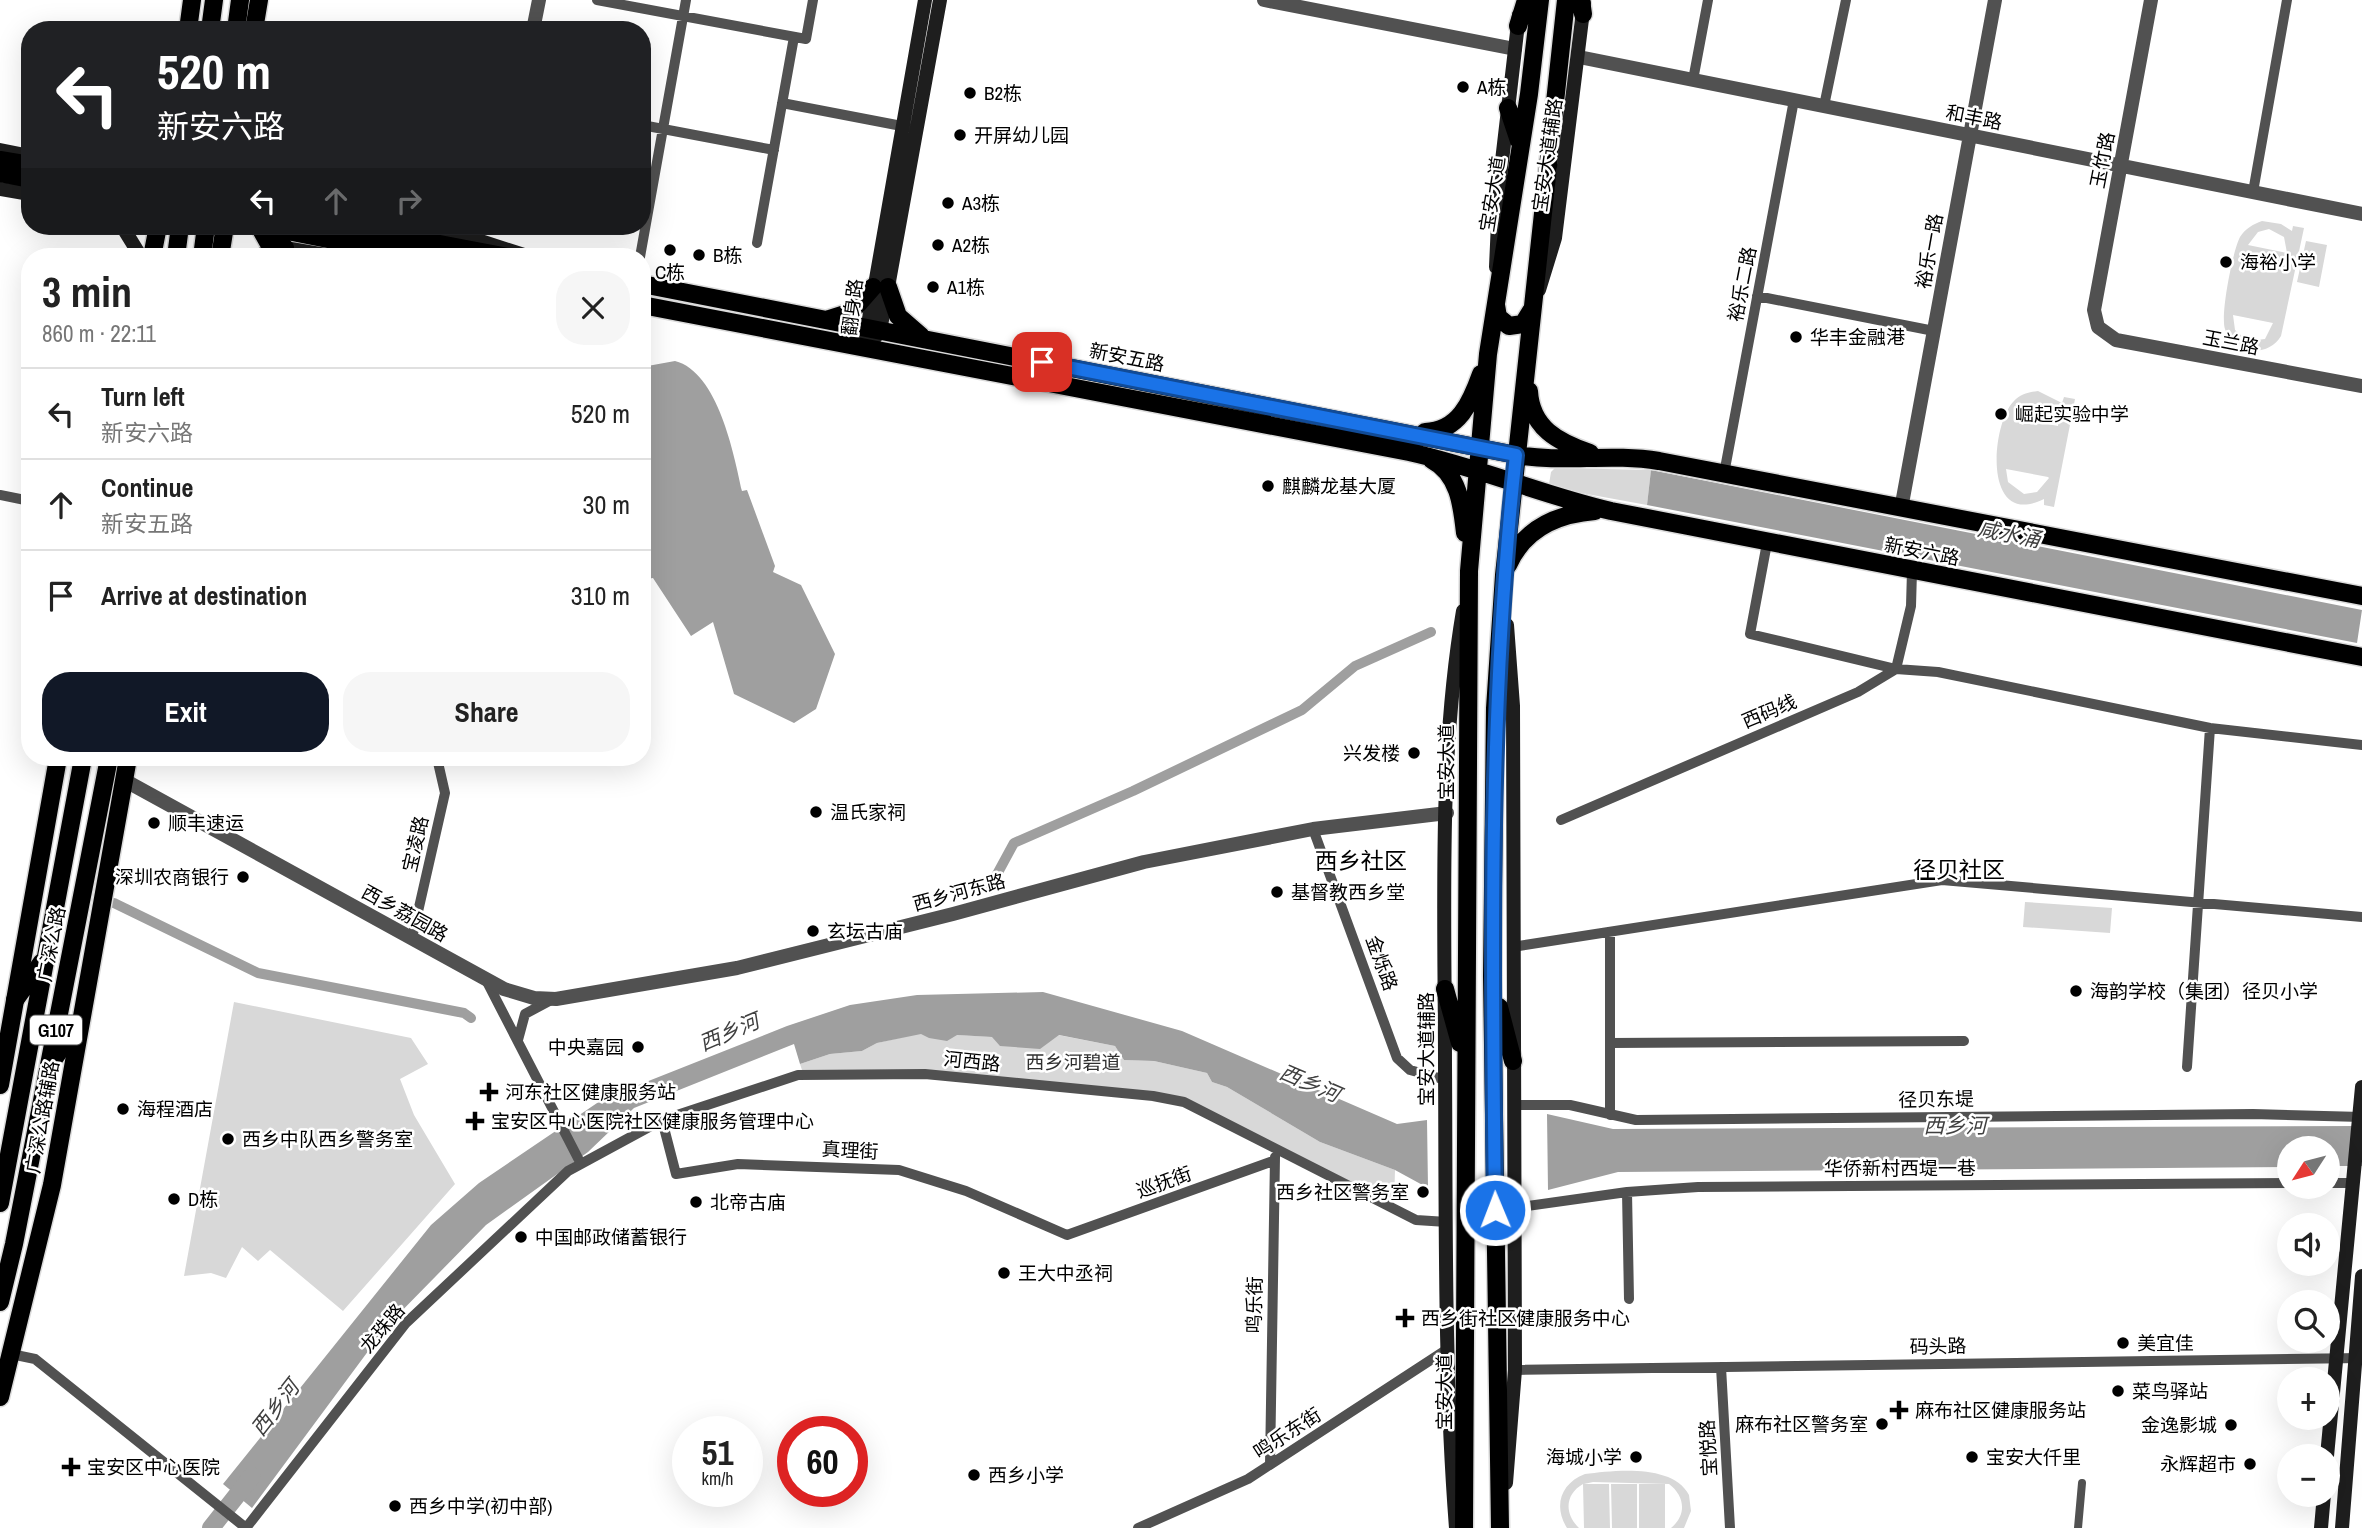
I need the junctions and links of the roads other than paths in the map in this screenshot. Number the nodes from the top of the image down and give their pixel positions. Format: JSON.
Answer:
{"nodes":[{"id":1,"x":192,"y":0,"type":"edge"},
{"id":2,"x":258,"y":0,"type":"edge"},
{"id":3,"x":539,"y":0,"type":"edge"},
{"id":4,"x":597,"y":0,"type":"edge"},
{"id":5,"x":686,"y":0,"type":"edge"},
{"id":6,"x":813,"y":0,"type":"edge"},
{"id":7,"x":925,"y":0,"type":"edge"},
{"id":8,"x":940,"y":0,"type":"edge"},
{"id":9,"x":1264,"y":0,"type":"edge"},
{"id":10,"x":1520,"y":0,"type":"edge"},
{"id":11,"x":1526,"y":0,"type":"edge"},
{"id":12,"x":1540,"y":0,"type":"edge"},
{"id":13,"x":1566,"y":0,"type":"edge"},
{"id":14,"x":1708,"y":0,"type":"edge"},
{"id":15,"x":1846,"y":0,"type":"edge"},
{"id":16,"x":1995,"y":0,"type":"edge"},
{"id":17,"x":2151,"y":0,"type":"edge"},
{"id":18,"x":2287,"y":0,"type":"edge"},
{"id":19,"x":214,"y":1,"type":"edge"},
{"id":20,"x":1295,"y":3,"type":"edge"},
{"id":21,"x":1583,"y":5,"type":"edge"},
{"id":22,"x":683,"y":16,"type":"junction"},
{"id":23,"x":189,"y":21,"type":"edge"},
{"id":24,"x":206,"y":21,"type":"edge"},
{"id":25,"x":211,"y":21,"type":"edge"},
{"id":26,"x":255,"y":21,"type":"edge"},
{"id":27,"x":535,"y":21,"type":"edge"},
{"id":28,"x":1518,"y":26,"type":"junction"},
{"id":29,"x":794,"y":37,"type":"junction"},
{"id":30,"x":1515,"y":49,"type":"junction"},
{"id":31,"x":1579,"y":57,"type":"junction"},
{"id":32,"x":1693,"y":80,"type":"junction"},
{"id":33,"x":1794,"y":100,"type":"junction"},
{"id":34,"x":782,"y":103,"type":"junction"},
{"id":35,"x":1824,"y":106,"type":"junction"},
{"id":36,"x":1508,"y":108,"type":"junction"},
{"id":37,"x":651,"y":127,"type":"edge"},
{"id":38,"x":910,"y":127,"type":"junction"},
{"id":39,"x":663,"y":129,"type":"junction"},
{"id":40,"x":1970,"y":135,"type":"junction"},
{"id":41,"x":1521,"y":147,"type":"junction"},
{"id":42,"x":0,"y":150,"type":"edge"},
{"id":43,"x":774,"y":150,"type":"junction"},
{"id":44,"x":21,"y":154,"type":"edge"},
{"id":45,"x":0,"y":160,"type":"edge"},
{"id":46,"x":21,"y":164,"type":"edge"},
{"id":47,"x":2120,"y":166,"type":"junction"},
{"id":48,"x":0,"y":173,"type":"edge"},
{"id":49,"x":21,"y":177,"type":"edge"},
{"id":50,"x":0,"y":189,"type":"edge"},
{"id":51,"x":21,"y":192,"type":"edge"},
{"id":52,"x":2253,"y":192,"type":"junction"},
{"id":53,"x":651,"y":196,"type":"edge"},
{"id":54,"x":2362,"y":214,"type":"edge"},
{"id":55,"x":265,"y":235,"type":"edge"},
{"id":56,"x":307,"y":235,"type":"edge"},
{"id":57,"x":392,"y":235,"type":"edge"},
{"id":58,"x":460,"y":235,"type":"edge"},
{"id":59,"x":757,"y":243,"type":"dead end"},
{"id":60,"x":285,"y":248,"type":"edge"},
{"id":61,"x":373,"y":248,"type":"edge"},
{"id":62,"x":460,"y":248,"type":"edge"},
{"id":63,"x":502,"y":248,"type":"edge"},
{"id":64,"x":651,"y":286,"type":"edge"},
{"id":65,"x":880,"y":287,"type":"junction"},
{"id":66,"x":1757,"y":296,"type":"junction"},
{"id":67,"x":1496,"y":304,"type":"junction"},
{"id":68,"x":651,"y":306,"type":"edge"},
{"id":69,"x":1531,"y":311,"type":"junction"},
{"id":70,"x":821,"y":319,"type":"junction"},
{"id":71,"x":2098,"y":327,"type":"joint"},
{"id":72,"x":872,"y":329,"type":"junction"},
{"id":73,"x":1934,"y":331,"type":"junction"},
{"id":74,"x":931,"y":341,"type":"junction"},
{"id":75,"x":867,"y":348,"type":"junction"},
{"id":76,"x":1488,"y":354,"type":"junction"},
{"id":77,"x":1527,"y":354,"type":"junction"},
{"id":78,"x":2362,"y":386,"type":"edge"},
{"id":79,"x":1408,"y":433,"type":"junction"},
{"id":80,"x":1481,"y":448,"type":"junction"},
{"id":81,"x":1409,"y":452,"type":"junction"},
{"id":82,"x":1516,"y":455,"type":"junction"},
{"id":83,"x":1600,"y":456,"type":"junction"},
{"id":84,"x":1478,"y":471,"type":"junction"},
{"id":85,"x":1724,"y":474,"type":"junction"},
{"id":86,"x":1513,"y":481,"type":"junction"},
{"id":87,"x":0,"y":495,"type":"edge"},
{"id":88,"x":21,"y":499,"type":"edge"},
{"id":89,"x":1901,"y":509,"type":"junction"},
{"id":90,"x":1611,"y":511,"type":"junction"},
{"id":91,"x":1767,"y":542,"type":"junction"},
{"id":92,"x":1469,"y":571,"type":"junction"},
{"id":93,"x":1912,"y":571,"type":"junction"},
{"id":94,"x":1504,"y":575,"type":"junction"},
{"id":95,"x":2362,"y":586,"type":"edge"},
{"id":96,"x":2329,"y":591,"type":"junction"},
{"id":97,"x":2362,"y":596,"type":"edge"},
{"id":98,"x":2336,"y":652,"type":"junction"},
{"id":99,"x":2362,"y":657,"type":"edge"},
{"id":100,"x":2362,"y":667,"type":"edge"},
{"id":101,"x":1896,"y":668,"type":"junction"},
{"id":102,"x":2210,"y":728,"type":"junction"},
{"id":103,"x":2362,"y":744,"type":"edge"},
{"id":104,"x":57,"y":766,"type":"edge"},
{"id":105,"x":82,"y":766,"type":"edge"},
{"id":106,"x":107,"y":766,"type":"edge"},
{"id":107,"x":127,"y":766,"type":"edge"},
{"id":108,"x":439,"y":766,"type":"edge"},
{"id":109,"x":124,"y":780,"type":"junction"},
{"id":110,"x":1447,"y":813,"type":"junction"},
{"id":111,"x":1561,"y":820,"type":"dead end"},
{"id":112,"x":1313,"y":829,"type":"junction"},
{"id":113,"x":2196,"y":900,"type":"junction"},
{"id":114,"x":2362,"y":917,"type":"edge"},
{"id":115,"x":1610,"y":932,"type":"junction"},
{"id":116,"x":412,"y":938,"type":"junction"},
{"id":117,"x":1512,"y":947,"type":"junction"},
{"id":118,"x":46,"y":956,"type":"junction"},
{"id":119,"x":1492,"y":976,"type":"junction"},
{"id":120,"x":485,"y":978,"type":"junction"},
{"id":121,"x":1445,"y":989,"type":"junction"},
{"id":122,"x":556,"y":999,"type":"junction"},
{"id":123,"x":15,"y":1000,"type":"junction"},
{"id":124,"x":79,"y":1023,"type":"junction"},
{"id":125,"x":1964,"y":1041,"type":"dead end"},
{"id":126,"x":518,"y":1043,"type":"junction"},
{"id":127,"x":1610,"y":1043,"type":"junction"},
{"id":128,"x":1513,"y":1061,"type":"junction"},
{"id":129,"x":49,"y":1065,"type":"junction"},
{"id":130,"x":2186,"y":1067,"type":"dead end"},
{"id":131,"x":1466,"y":1068,"type":"junction"},
{"id":132,"x":1,"y":1077,"type":"edge"},
{"id":133,"x":1446,"y":1080,"type":"junction"},
{"id":134,"x":2362,"y":1087,"type":"edge"},
{"id":135,"x":1513,"y":1108,"type":"junction"},
{"id":136,"x":1610,"y":1115,"type":"junction"},
{"id":137,"x":2360,"y":1118,"type":"edge"},
{"id":138,"x":662,"y":1120,"type":"junction"},
{"id":139,"x":1280,"y":1148,"type":"junction"},
{"id":140,"x":1273,"y":1161,"type":"junction"},
{"id":141,"x":581,"y":1164,"type":"junction"},
{"id":142,"x":568,"y":1171,"type":"joint"},
{"id":143,"x":2355,"y":1179,"type":"junction"},
{"id":144,"x":2340,"y":1181,"type":"edge"},
{"id":145,"x":2277,"y":1183,"type":"edge"},
{"id":146,"x":1504,"y":1184,"type":"junction"},
{"id":147,"x":1627,"y":1192,"type":"junction"},
{"id":148,"x":0,"y":1203,"type":"edge"},
{"id":149,"x":1513,"y":1208,"type":"junction"},
{"id":150,"x":1447,"y":1222,"type":"junction"},
{"id":151,"x":1067,"y":1235,"type":"joint"},
{"id":152,"x":2362,"y":1276,"type":"edge"},
{"id":153,"x":1629,"y":1298,"type":"dead end"},
{"id":154,"x":0,"y":1302,"type":"edge"},
{"id":155,"x":1446,"y":1350,"type":"junction"},
{"id":156,"x":11,"y":1354,"type":"junction"},
{"id":157,"x":2336,"y":1358,"type":"junction"},
{"id":158,"x":2359,"y":1358,"type":"edge"},
{"id":159,"x":1721,"y":1367,"type":"junction"},
{"id":160,"x":1515,"y":1370,"type":"junction"},
{"id":161,"x":0,"y":1397,"type":"edge"},
{"id":162,"x":2328,"y":1444,"type":"edge"},
{"id":163,"x":1270,"y":1465,"type":"junction"},
{"id":164,"x":2082,"y":1483,"type":"dead end"},
{"id":165,"x":2323,"y":1507,"type":"edge"},
{"id":166,"x":243,"y":1525,"type":"edge"},
{"id":167,"x":1138,"y":1528,"type":"edge"},
{"id":168,"x":1456,"y":1528,"type":"edge"},
{"id":169,"x":1464,"y":1528,"type":"edge"},
{"id":170,"x":1501,"y":1528,"type":"edge"},
{"id":171,"x":1730,"y":1528,"type":"edge"},
{"id":172,"x":2078,"y":1528,"type":"edge"},
{"id":173,"x":2321,"y":1528,"type":"edge"},
{"id":174,"x":2342,"y":1528,"type":"edge"}],
"edges":[{"from":1,"to":23,"type":"main road"},
{"from":2,"to":26,"type":"main road"},
{"from":3,"to":27,"type":"street"},
{"from":4,"to":22,"type":"street"},
{"from":5,"to":22,"type":"street"},
{"from":6,"to":29,"type":"street"},
{"from":7,"to":38,"type":"main road","name":"翻身路"},
{"from":8,"to":38,"type":"main road","name":"翻身路"},
{"from":9,"to":20,"type":"street"},
{"from":10,"to":28,"type":"main road"},
{"from":11,"to":28,"type":"main road"},
{"from":12,"to":41,"type":"main road","name":"宝安大道"},
{"from":13,"to":69,"type":"main road"},
{"from":14,"to":32,"type":"street"},
{"from":15,"to":35,"type":"street"},
{"from":16,"to":40,"type":"street","name":"裕乐一路"},
{"from":17,"to":47,"type":"street","name":"玉竹路"},
{"from":18,"to":52,"type":"street"},
{"from":19,"to":24,"type":"main road"},
{"from":19,"to":25,"type":"main road"},
{"from":20,"to":30,"type":"street"},
{"from":21,"to":31,"type":"main road","name":"宝安大道辅路"},
{"from":22,"to":29,"type":"street"},
{"from":22,"to":39,"type":"street"},
{"from":28,"to":30,"type":"main road"},
{"from":29,"to":34,"type":"street"},
{"from":30,"to":36,"type":"main road"},
{"from":31,"to":32,"type":"street","name":"和丰路"},
{"from":31,"to":69,"type":"main road","name":"宝安大道辅路"},
{"from":32,"to":33,"type":"street","name":"和丰路"},
{"from":33,"to":35,"type":"street","name":"和丰路"},
{"from":33,"to":66,"type":"street","name":"裕乐二路"},
{"from":34,"to":38,"type":"street"},
{"from":34,"to":43,"type":"street"},
{"from":35,"to":40,"type":"street","name":"和丰路"},
{"from":36,"to":41,"type":"main road"},
{"from":36,"to":67,"type":"main road"},
{"from":37,"to":39,"type":"street"},
{"from":38,"to":65,"type":"main road","name":"翻身路"},
{"from":39,"to":43,"type":"street"},
{"from":39,"to":53,"type":"street"},
{"from":40,"to":47,"type":"street","name":"和丰路"},
{"from":40,"to":73,"type":"street","name":"裕乐一路"},
{"from":41,"to":67,"type":"main road","name":"宝安大道"},
{"from":42,"to":44,"type":"main road"},
{"from":43,"to":59,"type":"street"},
{"from":45,"to":46,"type":"main road"},
{"from":47,"to":52,"type":"street","name":"和丰路"},
{"from":47,"to":71,"type":"street","name":"玉竹路"},
{"from":48,"to":49,"type":"main road"},
{"from":50,"to":51,"type":"main road"},
{"from":52,"to":54,"type":"street","name":"和丰路"},
{"from":55,"to":60,"type":"main road"},
{"from":56,"to":61,"type":"main road"},
{"from":57,"to":62,"type":"main road"},
{"from":58,"to":63,"type":"main road"},
{"from":64,"to":70,"type":"main road","name":"新安五路"},
{"from":65,"to":70,"type":"main road"},
{"from":65,"to":72,"type":"main road","name":"翻身路"},
{"from":65,"to":74,"type":"main road"},
{"from":66,"to":73,"type":"street"},
{"from":66,"to":85,"type":"street","name":"裕乐二路"},
{"from":67,"to":69,"type":"main road"},
{"from":67,"to":76,"type":"main road","name":"宝安大道"},
{"from":68,"to":75,"type":"main road"},
{"from":69,"to":77,"type":"main road"},
{"from":70,"to":72,"type":"main road","name":"新安五路"},
{"from":71,"to":78,"type":"street","name":"玉兰路"},
{"from":72,"to":74,"type":"main road","name":"新安五路"},
{"from":72,"to":75,"type":"main road","name":"翻身路"},
{"from":73,"to":89,"type":"street","name":"裕乐一路"},
{"from":74,"to":79,"type":"main road","name":"新安五路"},
{"from":75,"to":81,"type":"main road"},
{"from":76,"to":79,"type":"main road"},
{"from":76,"to":80,"type":"main road","name":"宝安大道"},
{"from":77,"to":82,"type":"main road"},
{"from":77,"to":83,"type":"main road"},
{"from":79,"to":80,"type":"main road","name":"新安五路"},
{"from":80,"to":82,"type":"main road","name":"新安六路"},
{"from":80,"to":84,"type":"main road","name":"宝安大道"},
{"from":81,"to":84,"type":"main road"},
{"from":81,"to":92,"type":"main road"},
{"from":82,"to":83,"type":"main road","name":"新安六路"},
{"from":82,"to":86,"type":"main road"},
{"from":83,"to":85,"type":"main road","name":"新安六路"},
{"from":84,"to":86,"type":"main road","name":"新安六路"},
{"from":84,"to":92,"type":"main road","name":"宝安大道"},
{"from":85,"to":89,"type":"main road","name":"新安六路"},
{"from":86,"to":90,"type":"main road","name":"新安六路"},
{"from":86,"to":94,"type":"main road"},
{"from":87,"to":88,"type":"street"},
{"from":89,"to":96,"type":"main road","name":"新安六路"},
{"from":90,"to":91,"type":"main road","name":"新安六路"},
{"from":90,"to":94,"type":"main road"},
{"from":91,"to":93,"type":"main road","name":"新安六路"},
{"from":91,"to":101,"type":"street"},
{"from":92,"to":110,"type":"main road","name":"宝安大道辅路"},
{"from":92,"to":131,"type":"main road","name":"宝安大道"},
{"from":93,"to":98,"type":"main road","name":"新安六路"},
{"from":93,"to":101,"type":"street"},
{"from":94,"to":117,"type":"main road"},
{"from":94,"to":119,"type":"main road"},
{"from":95,"to":96,"type":"main road"},
{"from":96,"to":97,"type":"main road","name":"新安六路"},
{"from":98,"to":99,"type":"main road","name":"新安六路"},
{"from":98,"to":100,"type":"main road"},
{"from":101,"to":102,"type":"street"},
{"from":101,"to":111,"type":"street","name":"西码线"},
{"from":102,"to":103,"type":"street"},
{"from":102,"to":113,"type":"street"},
{"from":104,"to":123,"type":"main road"},
{"from":105,"to":118,"type":"main road","name":"广深公路","number":"G107"},
{"from":106,"to":129,"type":"main road","name":"广深公路","number":"G107"},
{"from":107,"to":109,"type":"main road","name":"广深公路辅路"},
{"from":108,"to":116,"type":"street","name":"宝凌路"},
{"from":109,"to":116,"type":"street","name":"西乡荔园路"},
{"from":109,"to":124,"type":"main road","name":"广深公路辅路"},
{"from":110,"to":112,"type":"street","name":"西乡河东路"},
{"from":110,"to":121,"type":"main road","name":"宝安大道辅路"},
{"from":112,"to":122,"type":"street","name":"西乡河东路"},
{"from":112,"to":133,"type":"street","name":"金烁路"},
{"from":113,"to":114,"type":"street"},
{"from":113,"to":115,"type":"street"},
{"from":113,"to":130,"type":"street"},
{"from":115,"to":117,"type":"street"},
{"from":115,"to":127,"type":"street"},
{"from":116,"to":120,"type":"street","name":"西乡荔园路"},
{"from":117,"to":128,"type":"main road"},
{"from":118,"to":123,"type":"main road"},
{"from":118,"to":148,"type":"main road","name":"广深公路","number":"G107"},
{"from":119,"to":128,"type":"main road"},
{"from":119,"to":146,"type":"main road"},
{"from":120,"to":122,"type":"street","name":"西乡河东路"},
{"from":120,"to":126,"type":"street"},
{"from":121,"to":131,"type":"main road"},
{"from":121,"to":133,"type":"main road","name":"宝安大道辅路"},
{"from":122,"to":126,"type":"street"},
{"from":123,"to":132,"type":"main road"},
{"from":124,"to":129,"type":"main road"},
{"from":124,"to":156,"type":"main road","name":"广深公路辅路"},
{"from":125,"to":127,"type":"street"},
{"from":126,"to":141,"type":"street"},
{"from":127,"to":136,"type":"street"},
{"from":128,"to":135,"type":"main road"},
{"from":129,"to":154,"type":"main road","name":"广深公路","number":"G107"},
{"from":131,"to":169,"type":"main road","name":"宝安大道"},
{"from":133,"to":150,"type":"main road","name":"宝安大道辅路"},
{"from":134,"to":137,"type":"main road"},
{"from":135,"to":136,"type":"street","name":"径贝东堤"},
{"from":135,"to":146,"type":"main road"},
{"from":136,"to":137,"type":"street","name":"径贝东堤"},
{"from":137,"to":143,"type":"main road"},
{"from":138,"to":139,"type":"street","name":"河西路"},
{"from":138,"to":141,"type":"street","name":"河西路"},
{"from":138,"to":151,"type":"street","name":"真理街"},
{"from":139,"to":140,"type":"street","name":"鸣乐街"},
{"from":139,"to":150,"type":"street","name":"河西路"},
{"from":140,"to":151,"type":"street","name":"巡抚街"},
{"from":140,"to":163,"type":"street","name":"鸣乐街"},
{"from":141,"to":142,"type":"street","name":"河西路"},
{"from":142,"to":166,"type":"street","name":"龙珠路"},
{"from":143,"to":144,"type":"street"},
{"from":143,"to":157,"type":"main road"},
{"from":145,"to":147,"type":"street","name":"华侨新村西堤一巷"},
{"from":146,"to":149,"type":"main road"},
{"from":146,"to":170,"type":"main road"},
{"from":147,"to":149,"type":"street","name":"华侨新村西堤一巷"},
{"from":147,"to":153,"type":"street"},
{"from":149,"to":160,"type":"main road"},
{"from":150,"to":155,"type":"main road","name":"宝安大道辅路"},
{"from":152,"to":158,"type":"main road"},
{"from":155,"to":163,"type":"street","name":"鸣乐东街"},
{"from":155,"to":168,"type":"main road","name":"宝安大道辅路"},
{"from":156,"to":161,"type":"main road","name":"广深公路辅路"},
{"from":156,"to":166,"type":"street"},
{"from":157,"to":158,"type":"street","name":"码头路"},
{"from":157,"to":159,"type":"street","name":"码头路"},
{"from":157,"to":162,"type":"main road"},
{"from":158,"to":174,"type":"main road"},
{"from":159,"to":160,"type":"street","name":"码头路"},
{"from":159,"to":171,"type":"street","name":"宝悦路"},
{"from":160,"to":170,"type":"main road"},
{"from":163,"to":167,"type":"street","name":"鸣乐东街"},
{"from":164,"to":172,"type":"street"},
{"from":165,"to":173,"type":"main road"}]}
